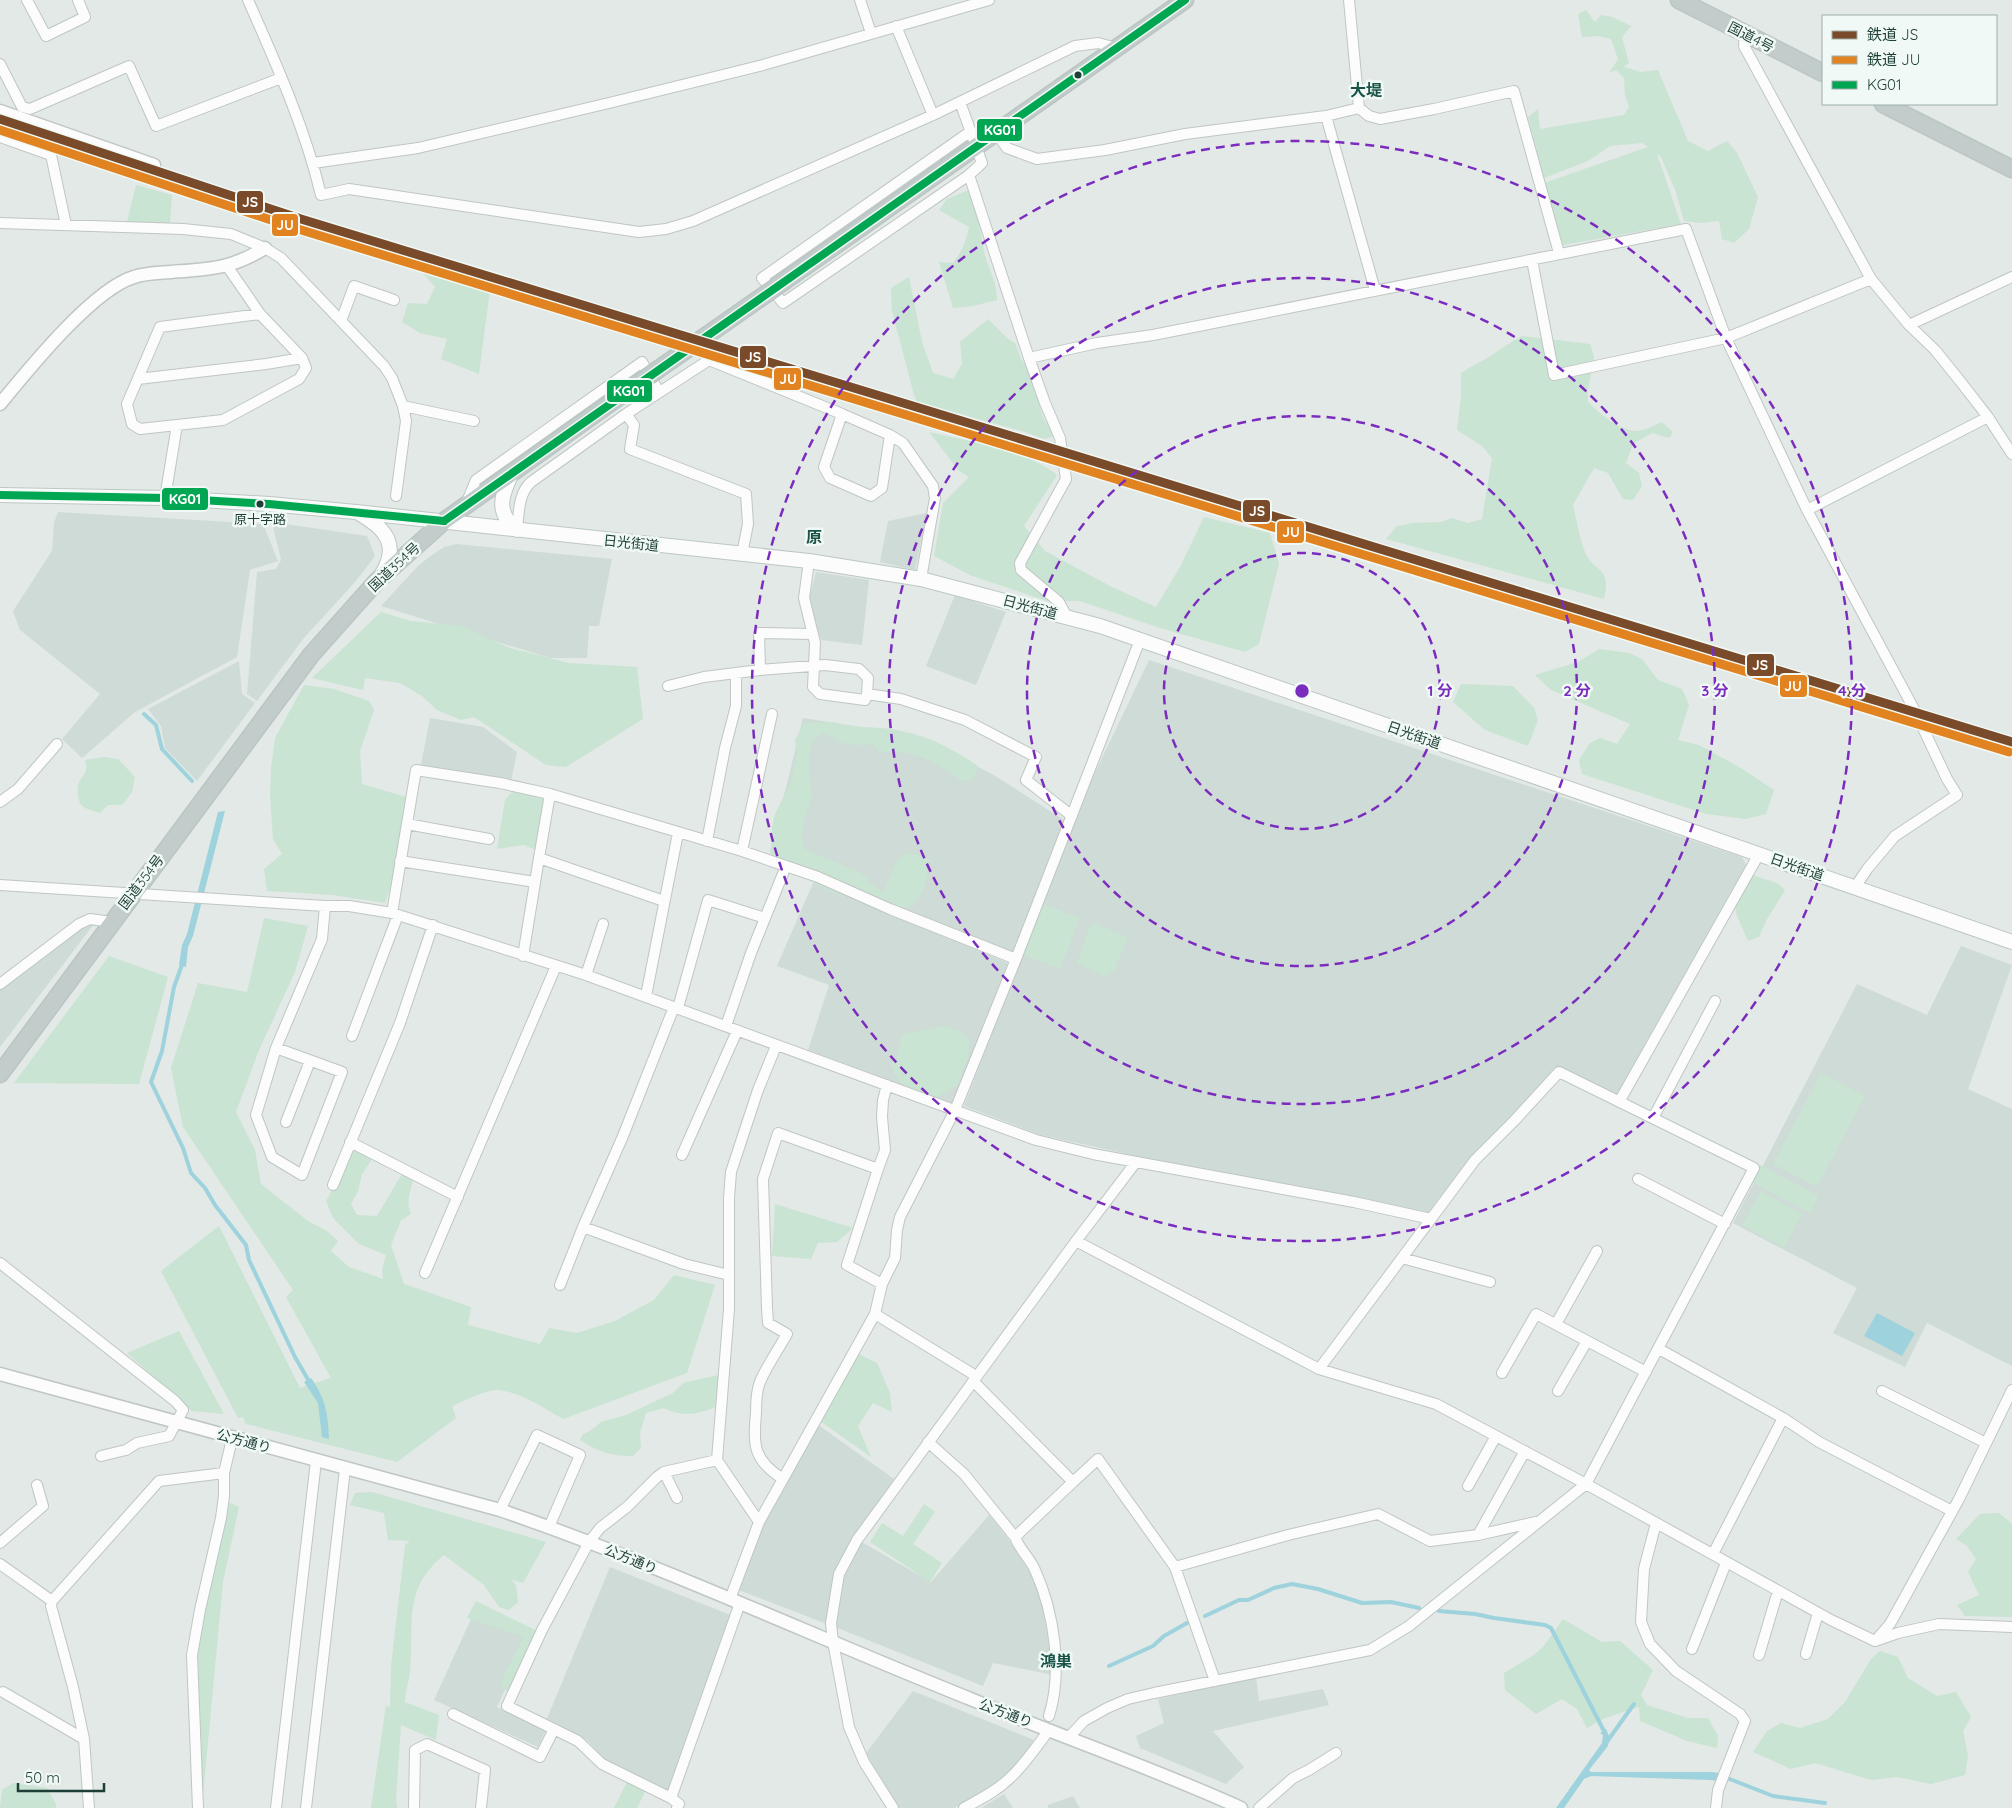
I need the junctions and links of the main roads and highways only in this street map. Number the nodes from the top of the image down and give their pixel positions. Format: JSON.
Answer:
{"nodes":[{"id":1,"x":1185,"y":0,"type":"edge"},
{"id":2,"x":1679,"y":0,"type":"edge"},
{"id":3,"x":1822,"y":72,"type":"edge"},
{"id":4,"x":1885,"y":105,"type":"edge"},
{"id":5,"x":2012,"y":169,"type":"edge"},
{"id":6,"x":513,"y":471,"type":"junction"},
{"id":7,"x":0,"y":495,"type":"edge"},
{"id":8,"x":356,"y":512,"type":"junction"},
{"id":9,"x":444,"y":521,"type":"junction"},
{"id":10,"x":517,"y":530,"type":"junction"},
{"id":11,"x":377,"y":582,"type":"junction"},
{"id":12,"x":2012,"y":942,"type":"edge"},
{"id":13,"x":0,"y":1074,"type":"edge"}],
"edges":[{"from":1,"to":6,"type":"highway","name":"国道354号","bridge":true},
{"from":2,"to":3,"type":"highway","name":"国道4号"},
{"from":4,"to":5,"type":"highway"},
{"from":6,"to":9,"type":"highway","name":"国道354号"},
{"from":6,"to":10,"type":"main road"},
{"from":7,"to":8,"type":"main road","name":"日光街道"},
{"from":8,"to":9,"type":"main road","name":"日光街道"},
{"from":8,"to":11,"type":"main road"},
{"from":9,"to":10,"type":"main road","name":"日光街道"},
{"from":9,"to":11,"type":"highway","name":"国道354号"},
{"from":10,"to":12,"type":"main road","name":"日光街道"},
{"from":11,"to":13,"type":"highway","name":"国道354号"}]}
